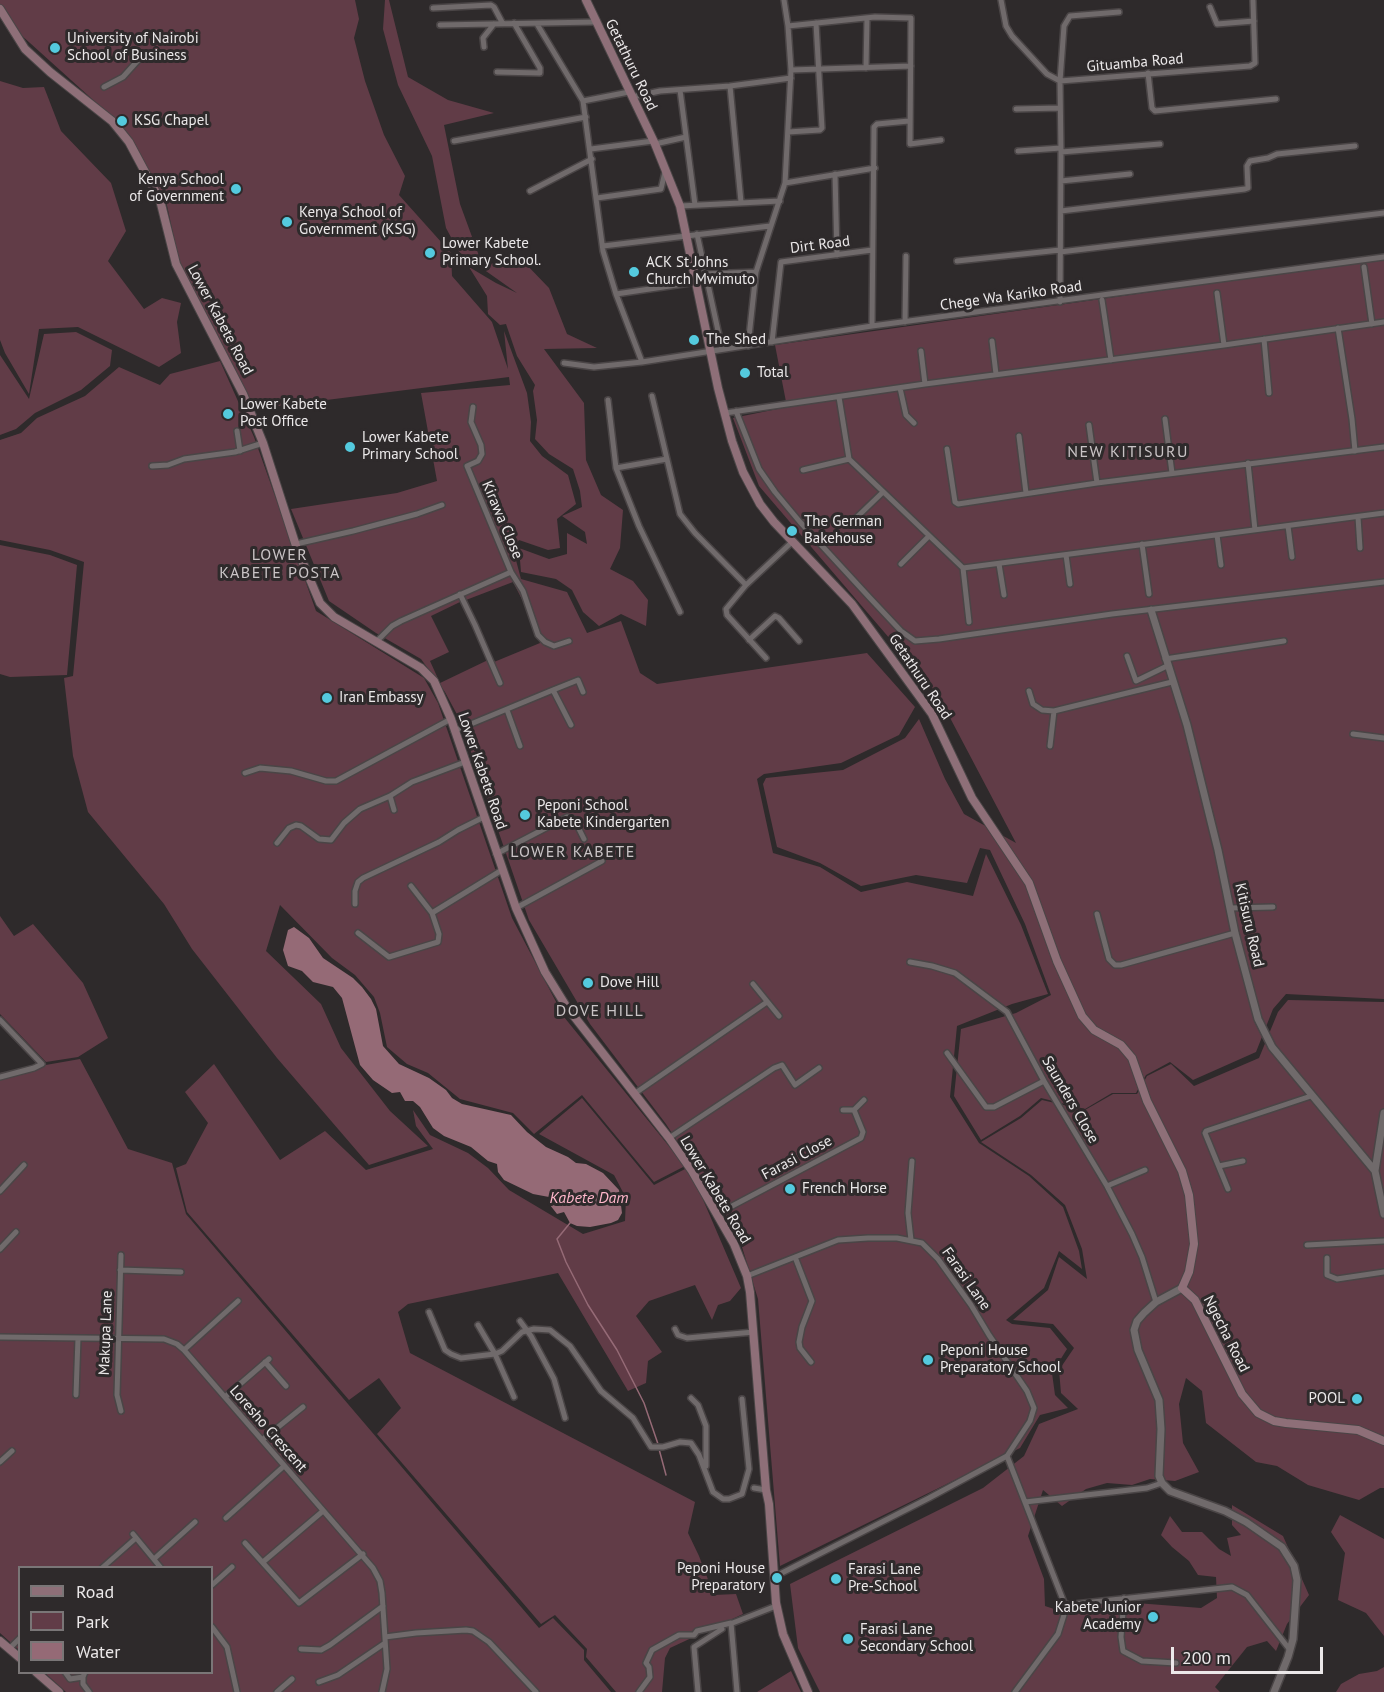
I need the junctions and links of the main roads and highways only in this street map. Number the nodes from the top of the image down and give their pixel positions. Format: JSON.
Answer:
{"nodes":[{"id":1,"x":586,"y":0,"type":"edge"},
{"id":2,"x":0,"y":9,"type":"edge"},
{"id":3,"x":1182,"y":1288,"type":"joint"},
{"id":4,"x":1384,"y":1441,"type":"edge"},
{"id":5,"x":0,"y":1641,"type":"edge"},
{"id":6,"x":18,"y":1656,"type":"edge"},
{"id":7,"x":38,"y":1674,"type":"edge"},
{"id":8,"x":59,"y":1692,"type":"edge"},
{"id":9,"x":808,"y":1692,"type":"edge"}],
"edges":[{"from":1,"to":3,"type":"main road","name":"Getathuru Road"},
{"from":2,"to":9,"type":"main road","name":"Lower Kabete Road"},
{"from":3,"to":4,"type":"main road","name":"Ngecha Road"},
{"from":5,"to":6,"type":"main road"},
{"from":7,"to":8,"type":"main road"}]}
